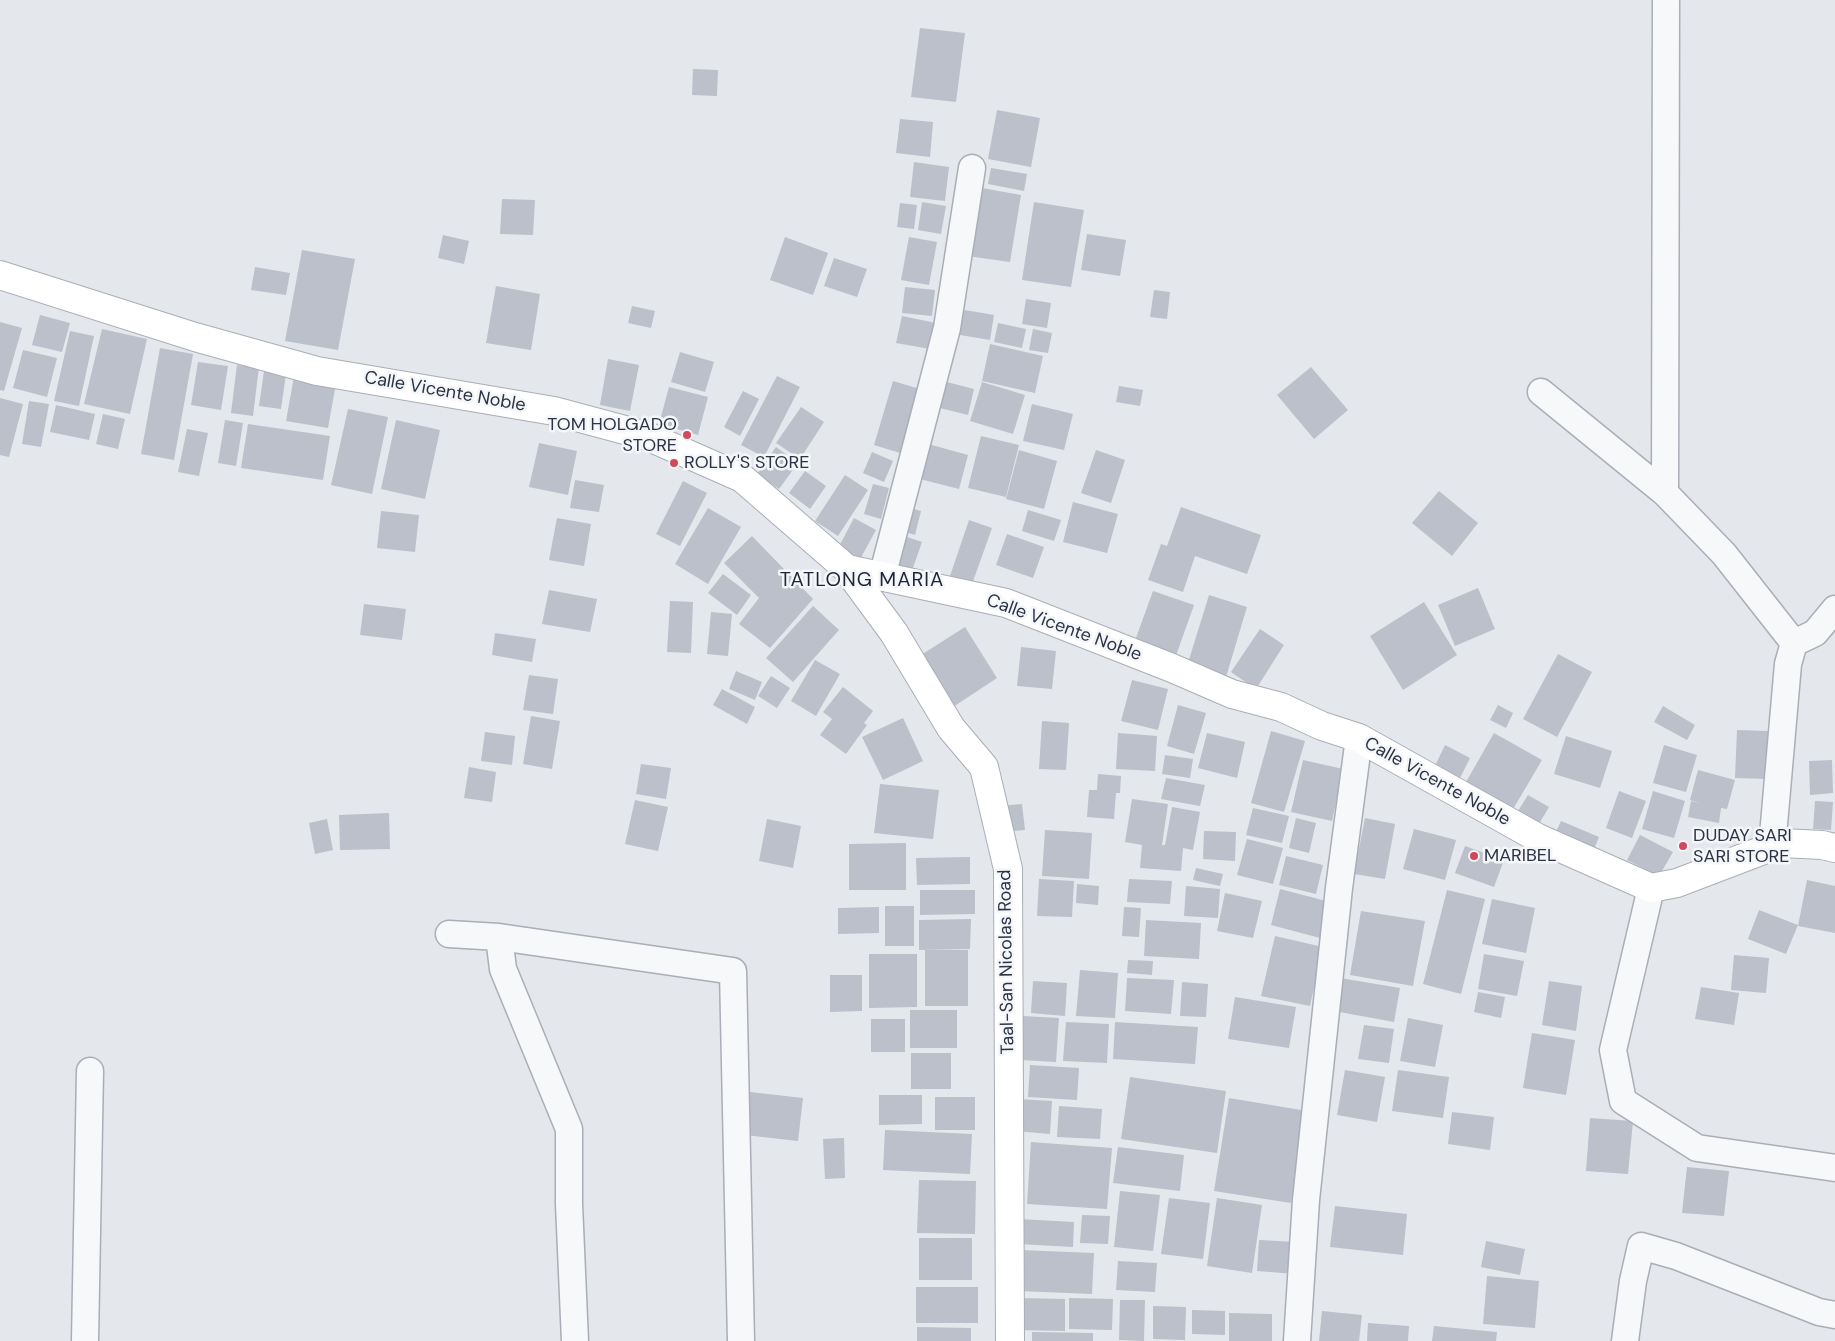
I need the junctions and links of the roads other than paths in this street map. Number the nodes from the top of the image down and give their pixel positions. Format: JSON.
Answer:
{"nodes":[{"id":1,"x":1666,"y":0,"type":"edge"},
{"id":2,"x":972,"y":168,"type":"dead end"},
{"id":3,"x":0,"y":275,"type":"edge"},
{"id":4,"x":1541,"y":392,"type":"dead end"},
{"id":5,"x":1665,"y":493,"type":"junction"},
{"id":6,"x":847,"y":569,"type":"junction"},
{"id":7,"x":882,"y":576,"type":"junction"},
{"id":8,"x":1835,"y":609,"type":"edge"},
{"id":9,"x":1794,"y":643,"type":"junction"},
{"id":10,"x":1359,"y":738,"type":"junction"},
{"id":11,"x":1772,"y":847,"type":"junction"},
{"id":12,"x":1835,"y":848,"type":"edge"},
{"id":13,"x":1651,"y":888,"type":"junction"},
{"id":14,"x":449,"y":934,"type":"dead end"},
{"id":15,"x":499,"y":937,"type":"junction"},
{"id":16,"x":90,"y":1071,"type":"dead end"},
{"id":17,"x":1835,"y":1168,"type":"edge"},
{"id":18,"x":1835,"y":1315,"type":"edge"},
{"id":19,"x":85,"y":1341,"type":"edge"},
{"id":20,"x":575,"y":1341,"type":"edge"},
{"id":21,"x":741,"y":1341,"type":"edge"},
{"id":22,"x":1010,"y":1341,"type":"edge"},
{"id":23,"x":1297,"y":1341,"type":"edge"},
{"id":24,"x":1625,"y":1341,"type":"edge"}],
"edges":[{"from":1,"to":5,"type":"street"},
{"from":2,"to":7,"type":"street"},
{"from":3,"to":6,"type":"main road","name":"Calle Vicente Noble"},
{"from":4,"to":5,"type":"street"},
{"from":5,"to":9,"type":"street"},
{"from":6,"to":7,"type":"main road","name":"Calle Vicente Noble"},
{"from":6,"to":22,"type":"main road","name":"Taal-San Nicolas Road"},
{"from":7,"to":10,"type":"main road","name":"Calle Vicente Noble"},
{"from":8,"to":9,"type":"street"},
{"from":9,"to":11,"type":"street"},
{"from":10,"to":13,"type":"main road","name":"Calle Vicente Noble"},
{"from":10,"to":23,"type":"street"},
{"from":11,"to":12,"type":"main road"},
{"from":11,"to":13,"type":"main road"},
{"from":13,"to":17,"type":"street"},
{"from":14,"to":15,"type":"street"},
{"from":15,"to":20,"type":"street"},
{"from":15,"to":21,"type":"street"},
{"from":16,"to":19,"type":"street"},
{"from":18,"to":24,"type":"street"}]}
